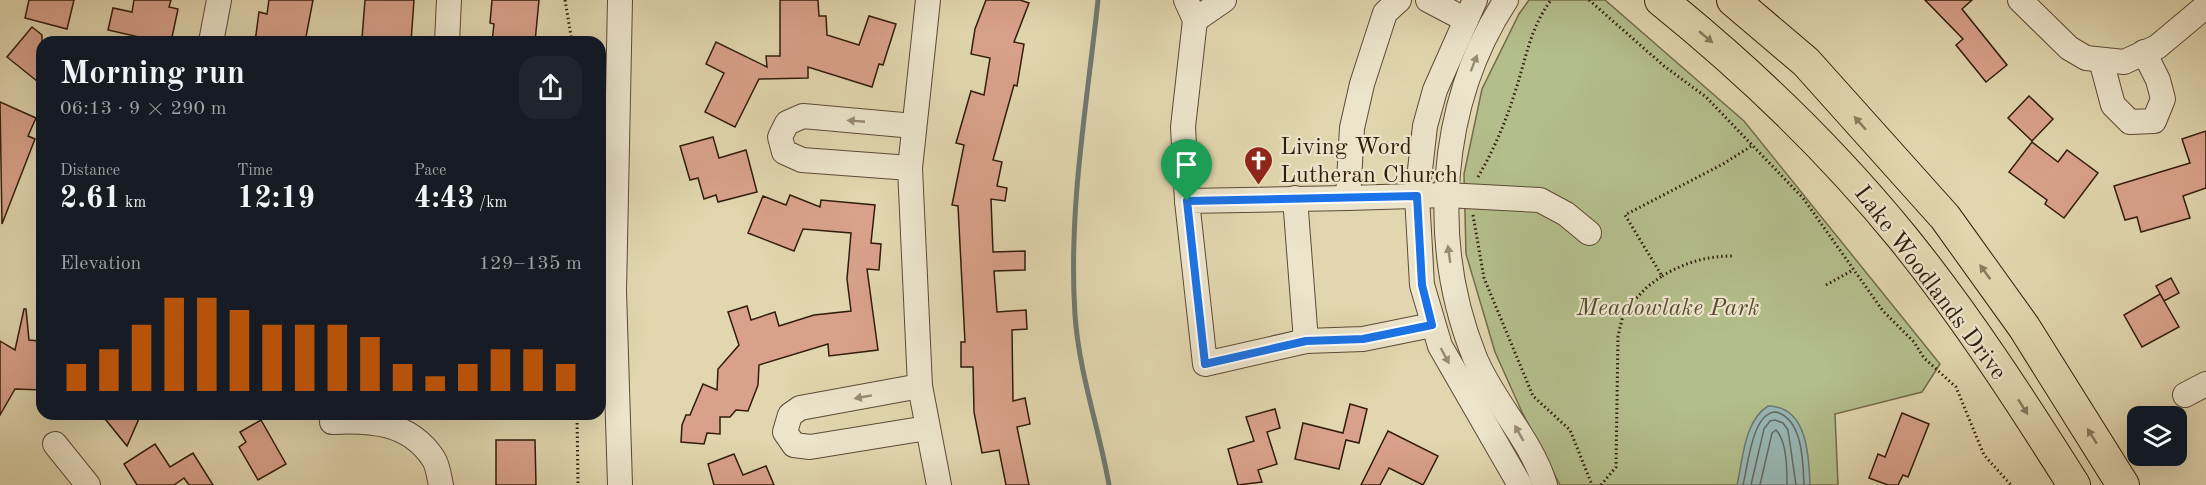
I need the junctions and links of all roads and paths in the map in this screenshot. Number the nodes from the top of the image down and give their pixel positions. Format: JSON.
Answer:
{"nodes":[{"id":1,"x":219,"y":0,"type":"edge"},
{"id":2,"x":449,"y":0,"type":"edge"},
{"id":3,"x":565,"y":0,"type":"edge"},
{"id":4,"x":620,"y":0,"type":"edge"},
{"id":5,"x":928,"y":0,"type":"edge"},
{"id":6,"x":1224,"y":0,"type":"edge"},
{"id":7,"x":1399,"y":0,"type":"edge"},
{"id":8,"x":1428,"y":0,"type":"edge"},
{"id":9,"x":1506,"y":0,"type":"edge"},
{"id":10,"x":1551,"y":0,"type":"edge"},
{"id":11,"x":1589,"y":0,"type":"edge"},
{"id":12,"x":1661,"y":0,"type":"edge"},
{"id":13,"x":1733,"y":0,"type":"edge"},
{"id":14,"x":2020,"y":0,"type":"edge"},
{"id":15,"x":2206,"y":6,"type":"edge"},
{"id":16,"x":1191,"y":10,"type":"edge"},
{"id":17,"x":1470,"y":10,"type":"edge"},
{"id":18,"x":212,"y":36,"type":"edge"},
{"id":19,"x":447,"y":36,"type":"edge"},
{"id":20,"x":571,"y":36,"type":"edge"},
{"id":21,"x":2144,"y":52,"type":"junction"},
{"id":22,"x":2101,"y":60,"type":"junction"},
{"id":23,"x":914,"y":126,"type":"junction"},
{"id":24,"x":1753,"y":145,"type":"junction"},
{"id":25,"x":910,"y":168,"type":"junction"},
{"id":26,"x":1446,"y":195,"type":"junction"},
{"id":27,"x":1417,"y":196,"type":"junction"},
{"id":28,"x":1473,"y":196,"type":"junction"},
{"id":29,"x":1295,"y":198,"type":"junction"},
{"id":30,"x":1348,"y":198,"type":"junction"},
{"id":31,"x":1187,"y":201,"type":"junction"},
{"id":32,"x":1589,"y":233,"type":"dead end"},
{"id":33,"x":1733,"y":256,"type":"dead end"},
{"id":34,"x":1853,"y":270,"type":"junction"},
{"id":35,"x":1662,"y":276,"type":"junction"},
{"id":36,"x":1827,"y":285,"type":"dead end"},
{"id":37,"x":1432,"y":325,"type":"junction"},
{"id":38,"x":1306,"y":341,"type":"junction"},
{"id":39,"x":2206,"y":384,"type":"edge"},
{"id":40,"x":920,"y":386,"type":"junction"},
{"id":41,"x":2185,"y":395,"type":"dead end"},
{"id":42,"x":577,"y":420,"type":"edge"},
{"id":43,"x":332,"y":422,"type":"dead end"},
{"id":44,"x":927,"y":428,"type":"junction"},
{"id":45,"x":55,"y":444,"type":"dead end"},
{"id":46,"x":88,"y":485,"type":"edge"},
{"id":47,"x":441,"y":485,"type":"edge"},
{"id":48,"x":578,"y":485,"type":"edge"},
{"id":49,"x":620,"y":485,"type":"edge"},
{"id":50,"x":939,"y":485,"type":"edge"},
{"id":51,"x":1520,"y":485,"type":"edge"},
{"id":52,"x":1545,"y":485,"type":"edge"},
{"id":53,"x":1592,"y":485,"type":"edge"},
{"id":54,"x":1601,"y":485,"type":"edge"},
{"id":55,"x":2011,"y":485,"type":"edge"},
{"id":56,"x":2074,"y":485,"type":"edge"},
{"id":57,"x":2123,"y":485,"type":"edge"}],
"edges":[{"from":1,"to":18,"type":"street"},
{"from":2,"to":19,"type":"street"},
{"from":3,"to":20,"type":"path"},
{"from":4,"to":49,"type":"street"},
{"from":5,"to":23,"type":"street"},
{"from":6,"to":16,"type":"street"},
{"from":7,"to":30,"type":"street"},
{"from":8,"to":17,"type":"street"},
{"from":26,"to":9,"type":"street","one_way":true},
{"from":10,"to":28,"type":"path"},
{"from":11,"to":24,"type":"path"},
{"from":12,"to":56,"type":"main road","name":"Lake Woodlands Drive","one_way":true},
{"from":57,"to":13,"type":"main road","name":"Lake Woodlands Drive","one_way":true},
{"from":14,"to":22,"type":"street"},
{"from":15,"to":21,"type":"street"},
{"from":16,"to":31,"type":"street"},
{"from":17,"to":27,"type":"street"},
{"from":21,"to":22,"type":"street"},
{"from":21,"to":22,"type":"street"},
{"from":23,"to":25,"type":"street"},
{"from":23,"to":25,"type":"street","one_way":true},
{"from":24,"to":34,"type":"path"},
{"from":24,"to":35,"type":"path"},
{"from":25,"to":40,"type":"street"},
{"from":26,"to":27,"type":"street"},
{"from":26,"to":28,"type":"street"},
{"from":52,"to":26,"type":"street","one_way":true},
{"from":27,"to":30,"type":"street"},
{"from":27,"to":37,"type":"street"},
{"from":28,"to":32,"type":"street"},
{"from":28,"to":53,"type":"path"},
{"from":29,"to":30,"type":"street"},
{"from":29,"to":31,"type":"street"},
{"from":29,"to":38,"type":"street"},
{"from":31,"to":38,"type":"street"},
{"from":33,"to":35,"type":"path"},
{"from":34,"to":36,"type":"path"},
{"from":34,"to":55,"type":"path"},
{"from":35,"to":54,"type":"path"},
{"from":37,"to":38,"type":"street"},
{"from":37,"to":51,"type":"street","one_way":true},
{"from":39,"to":41,"type":"street"},
{"from":40,"to":44,"type":"street"},
{"from":40,"to":44,"type":"street","one_way":true},
{"from":42,"to":48,"type":"path"},
{"from":43,"to":47,"type":"street"},
{"from":44,"to":50,"type":"street"},
{"from":45,"to":46,"type":"street"}]}
